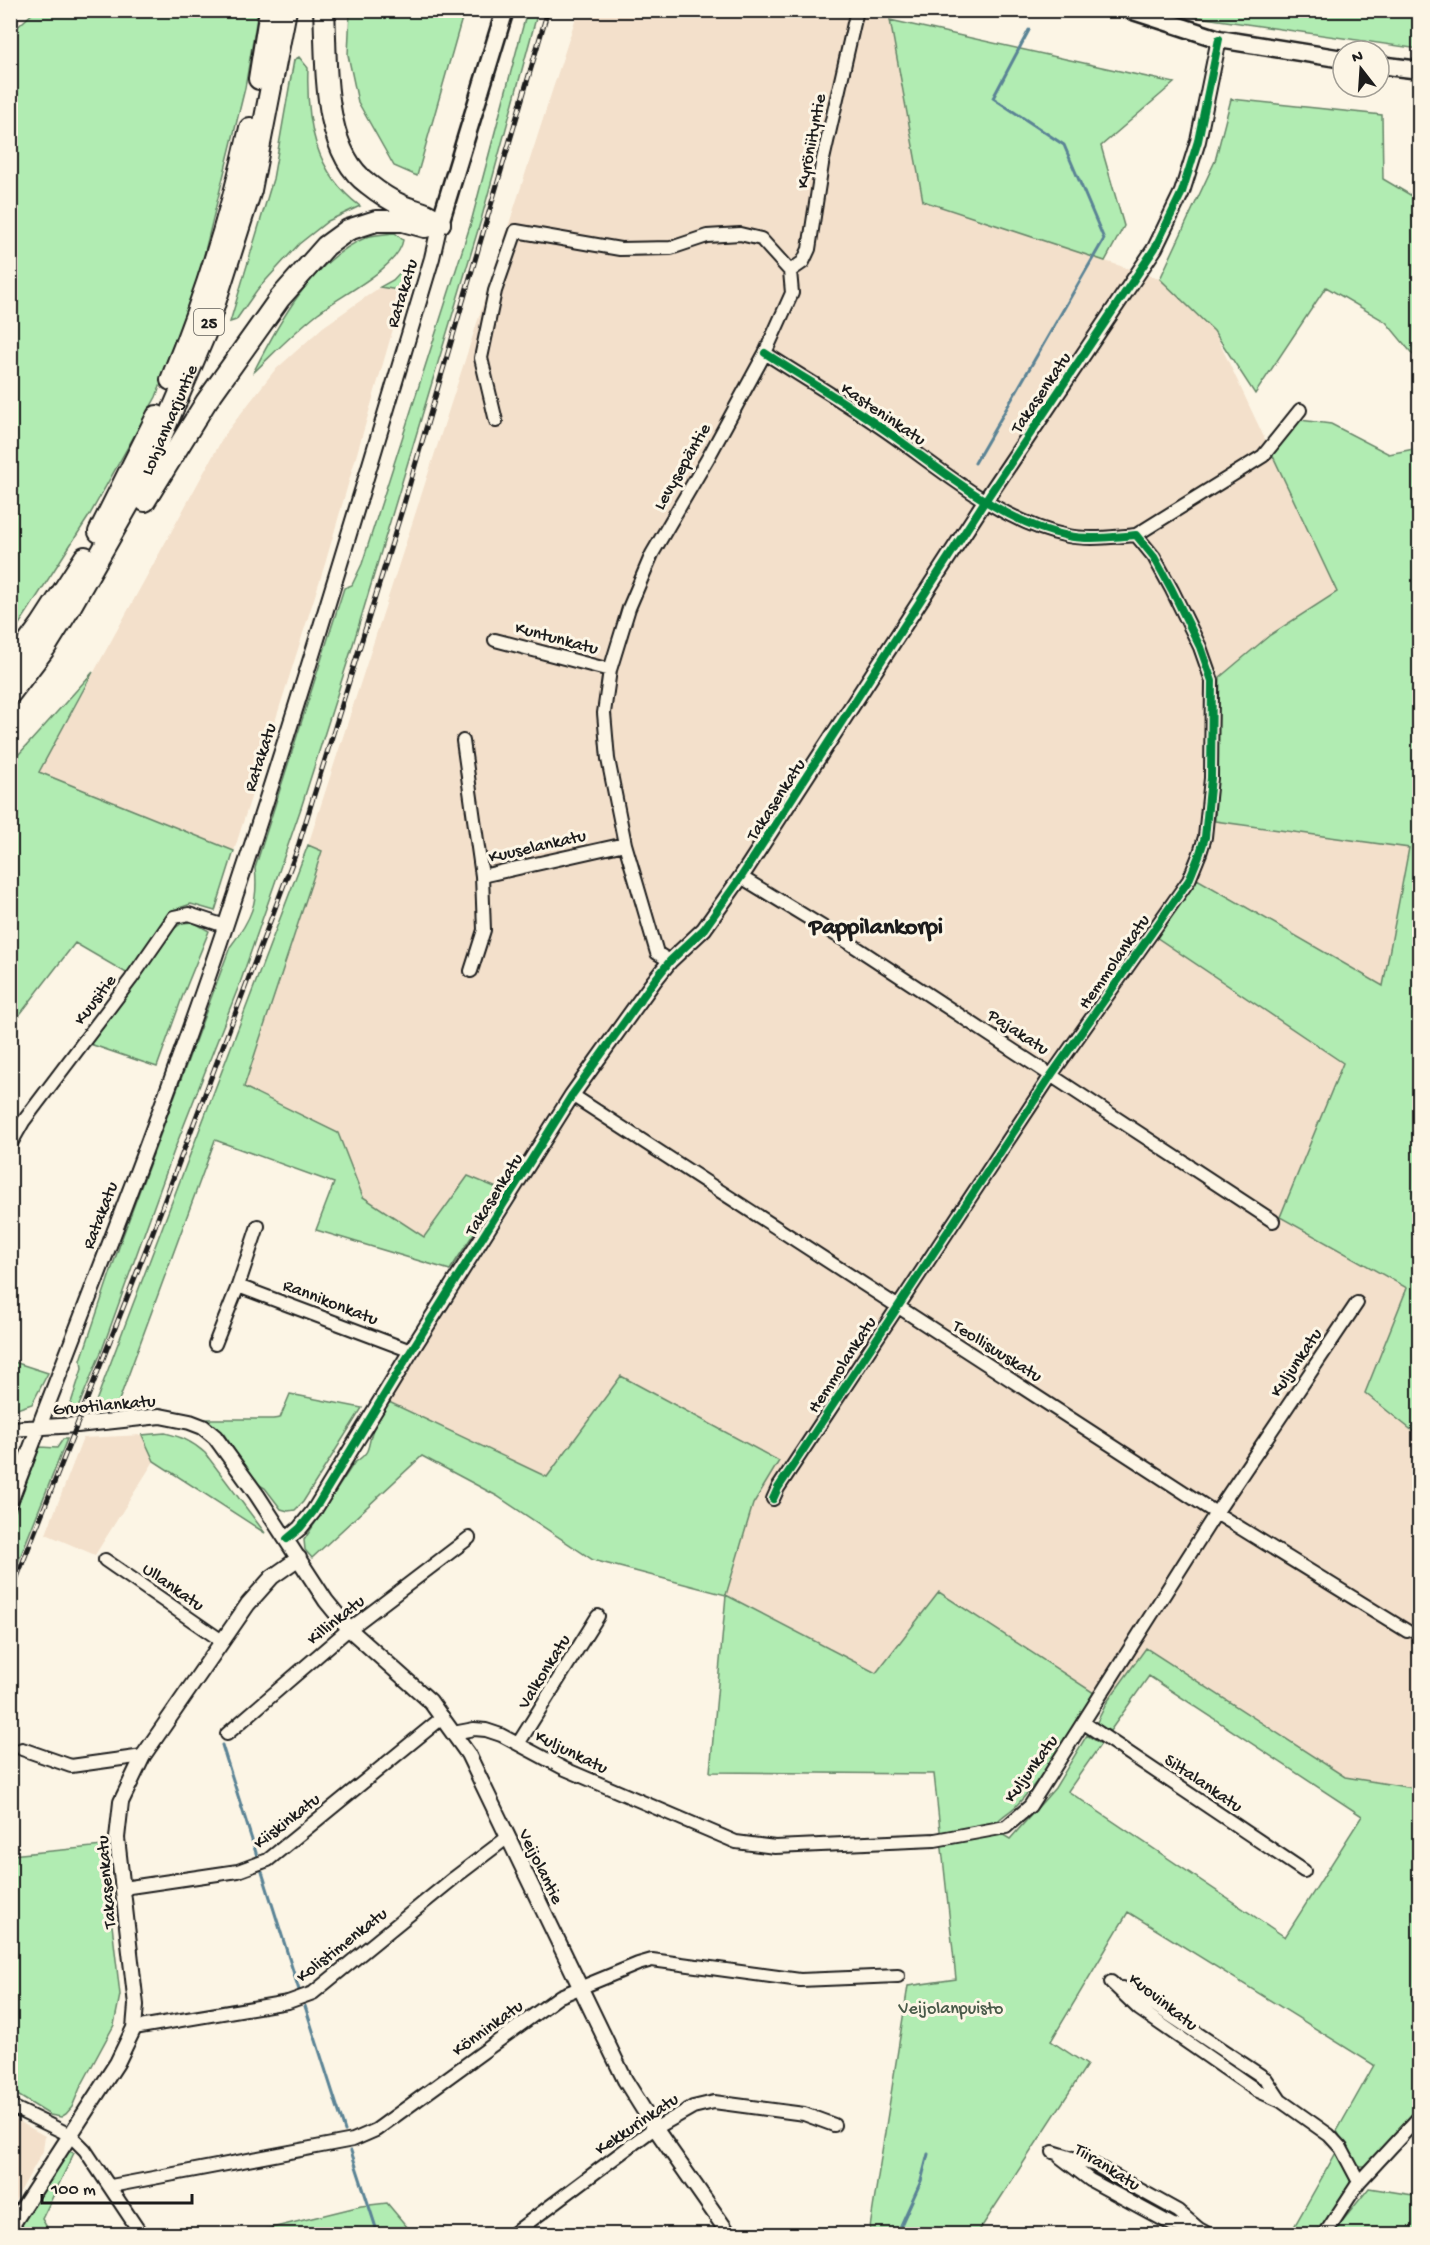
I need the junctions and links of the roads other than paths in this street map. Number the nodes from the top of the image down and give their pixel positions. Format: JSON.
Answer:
{"nodes":[{"id":1,"x":270,"y":10,"type":"edge"},
{"id":2,"x":285,"y":10,"type":"edge"},
{"id":3,"x":324,"y":10,"type":"edge"},
{"id":4,"x":505,"y":10,"type":"edge"},
{"id":5,"x":857,"y":10,"type":"edge"},
{"id":6,"x":1130,"y":10,"type":"edge"},
{"id":7,"x":1219,"y":39,"type":"junction"},
{"id":8,"x":1331,"y":57,"type":"edge"},
{"id":9,"x":1391,"y":66,"type":"edge"},
{"id":10,"x":1419,"y":70,"type":"edge"},
{"id":11,"x":440,"y":223,"type":"junction"},
{"id":12,"x":790,"y":271,"type":"junction"},
{"id":13,"x":765,"y":353,"type":"junction"},
{"id":14,"x":1300,"y":410,"type":"dead end"},
{"id":15,"x":495,"y":421,"type":"dead end"},
{"id":16,"x":985,"y":501,"type":"junction"},
{"id":17,"x":1136,"y":535,"type":"junction"},
{"id":18,"x":68,"y":610,"type":"junction"},
{"id":19,"x":495,"y":639,"type":"dead end"},
{"id":20,"x":10,"y":667,"type":"edge"},
{"id":21,"x":610,"y":670,"type":"junction"},
{"id":22,"x":10,"y":694,"type":"edge"},
{"id":23,"x":462,"y":741,"type":"dead end"},
{"id":24,"x":625,"y":844,"type":"junction"},
{"id":25,"x":482,"y":876,"type":"junction"},
{"id":26,"x":741,"y":877,"type":"junction"},
{"id":27,"x":225,"y":926,"type":"junction"},
{"id":28,"x":670,"y":961,"type":"junction"},
{"id":29,"x":471,"y":971,"type":"dead end"},
{"id":30,"x":1052,"y":1074,"type":"junction"},
{"id":31,"x":572,"y":1095,"type":"junction"},
{"id":32,"x":10,"y":1145,"type":"edge"},
{"id":33,"x":1273,"y":1221,"type":"dead end"},
{"id":34,"x":258,"y":1227,"type":"dead end"},
{"id":35,"x":238,"y":1286,"type":"junction"},
{"id":36,"x":1357,"y":1303,"type":"dead end"},
{"id":37,"x":896,"y":1307,"type":"junction"},
{"id":38,"x":215,"y":1344,"type":"dead end"},
{"id":39,"x":411,"y":1351,"type":"junction"},
{"id":40,"x":40,"y":1427,"type":"junction"},
{"id":41,"x":10,"y":1430,"type":"edge"},
{"id":42,"x":773,"y":1499,"type":"dead end"},
{"id":43,"x":10,"y":1502,"type":"edge"},
{"id":44,"x":1216,"y":1513,"type":"junction"},
{"id":45,"x":469,"y":1538,"type":"dead end"},
{"id":46,"x":287,"y":1539,"type":"junction"},
{"id":47,"x":298,"y":1558,"type":"junction"},
{"id":48,"x":105,"y":1560,"type":"dead end"},
{"id":49,"x":598,"y":1616,"type":"dead end"},
{"id":50,"x":349,"y":1629,"type":"junction"},
{"id":51,"x":1407,"y":1631,"type":"dead end"},
{"id":52,"x":222,"y":1641,"type":"junction"},
{"id":53,"x":442,"y":1717,"type":"junction"},
{"id":54,"x":1084,"y":1723,"type":"junction"},
{"id":55,"x":453,"y":1733,"type":"junction"},
{"id":56,"x":227,"y":1734,"type":"dead end"},
{"id":57,"x":518,"y":1744,"type":"junction"},
{"id":58,"x":22,"y":1749,"type":"dead end"},
{"id":59,"x":143,"y":1756,"type":"junction"},
{"id":60,"x":508,"y":1838,"type":"junction"},
{"id":61,"x":1304,"y":1871,"type":"dead end"},
{"id":62,"x":123,"y":1888,"type":"junction"},
{"id":63,"x":897,"y":1976,"type":"dead end"},
{"id":64,"x":581,"y":1988,"type":"junction"},
{"id":65,"x":134,"y":2028,"type":"junction"},
{"id":66,"x":1281,"y":2101,"type":"junction"},
{"id":67,"x":10,"y":2106,"type":"edge"},
{"id":68,"x":1419,"y":2116,"type":"edge"},
{"id":69,"x":834,"y":2125,"type":"dead end"},
{"id":70,"x":655,"y":2128,"type":"junction"},
{"id":71,"x":70,"y":2135,"type":"junction"},
{"id":72,"x":1359,"y":2182,"type":"junction"},
{"id":73,"x":111,"y":2186,"type":"junction"},
{"id":74,"x":10,"y":2228,"type":"edge"},
{"id":75,"x":1203,"y":2232,"type":"edge"},
{"id":76,"x":141,"y":2235,"type":"edge"},
{"id":77,"x":513,"y":2235,"type":"edge"},
{"id":78,"x":729,"y":2235,"type":"edge"},
{"id":79,"x":1325,"y":2235,"type":"edge"}],
"edges":[{"from":1,"to":20,"type":"highway","name":"Lohjanharjuntie","number":"25"},
{"from":2,"to":18,"type":"highway","name":"Lohjanharjuntie","number":"25"},
{"from":3,"to":11,"type":"highway"},
{"from":4,"to":11,"type":"main road","name":"Ratakatu"},
{"from":5,"to":12,"type":"street","name":"Kyröniityntie"},
{"from":6,"to":7,"type":"main road"},
{"from":7,"to":8,"type":"main road"},
{"from":7,"to":16,"type":"street","name":"Takasenkatu"},
{"from":9,"to":10,"type":"main road"},
{"from":11,"to":18,"type":"highway"},
{"from":11,"to":27,"type":"street","name":"Ratakatu"},
{"from":12,"to":13,"type":"street","name":"Levysepäntie"},
{"from":12,"to":15,"type":"street"},
{"from":13,"to":16,"type":"street","name":"Kasteninkatu"},
{"from":13,"to":21,"type":"street","name":"Levysepäntie"},
{"from":14,"to":17,"type":"street"},
{"from":16,"to":17,"type":"street"},
{"from":16,"to":26,"type":"street","name":"Takasenkatu"},
{"from":17,"to":30,"type":"street","name":"Hemmolankatu"},
{"from":18,"to":22,"type":"highway","name":"Lohjanharjuntie","number":"25"},
{"from":19,"to":21,"type":"street","name":"Kuntunkatu"},
{"from":21,"to":24,"type":"street","name":"Levysepäntie"},
{"from":23,"to":25,"type":"street"},
{"from":24,"to":25,"type":"street","name":"Kuuselankatu"},
{"from":24,"to":28,"type":"street","name":"Levysepäntie"},
{"from":25,"to":29,"type":"street","name":"Kuuselankatu"},
{"from":26,"to":28,"type":"street","name":"Takasenkatu"},
{"from":26,"to":30,"type":"street","name":"Pajakatu"},
{"from":27,"to":32,"type":"street","name":"Kuusitie"},
{"from":27,"to":40,"type":"street","name":"Ratakatu"},
{"from":28,"to":31,"type":"street","name":"Takasenkatu"},
{"from":30,"to":33,"type":"street","name":"Pajakatu"},
{"from":30,"to":37,"type":"street","name":"Hemmolankatu"},
{"from":31,"to":37,"type":"street","name":"Teollisuuskatu"},
{"from":31,"to":39,"type":"street","name":"Takasenkatu"},
{"from":34,"to":35,"type":"street"},
{"from":35,"to":38,"type":"street"},
{"from":35,"to":39,"type":"street","name":"Rannikonkatu"},
{"from":36,"to":44,"type":"street","name":"Kuljunkatu"},
{"from":37,"to":42,"type":"street","name":"Hemmolankatu"},
{"from":37,"to":44,"type":"street","name":"Teollisuuskatu"},
{"from":39,"to":46,"type":"street","name":"Takasenkatu"},
{"from":40,"to":41,"type":"street","name":"Gruotilankatu"},
{"from":40,"to":43,"type":"street","name":"Ratakatu"},
{"from":40,"to":46,"type":"street","name":"Gruotilankatu"},
{"from":44,"to":51,"type":"street","name":"Teollisuuskatu"},
{"from":44,"to":54,"type":"street","name":"Kuljunkatu"},
{"from":45,"to":50,"type":"street","name":"Killinkatu"},
{"from":46,"to":47,"type":"street","name":"Veijolantie"},
{"from":47,"to":50,"type":"street","name":"Veijolantie"},
{"from":47,"to":52,"type":"street","name":"Takasenkatu"},
{"from":48,"to":52,"type":"street","name":"Ullankatu"},
{"from":49,"to":57,"type":"street","name":"Valkonkatu"},
{"from":50,"to":53,"type":"street","name":"Veijolantie"},
{"from":50,"to":56,"type":"street","name":"Killinkatu"},
{"from":52,"to":59,"type":"street","name":"Takasenkatu"},
{"from":53,"to":55,"type":"street","name":"Veijolantie"},
{"from":53,"to":62,"type":"street","name":"Kiiskinkatu"},
{"from":54,"to":57,"type":"street","name":"Kuljunkatu"},
{"from":54,"to":61,"type":"street","name":"Siltalankatu"},
{"from":55,"to":57,"type":"street","name":"Kuljunkatu"},
{"from":55,"to":60,"type":"street","name":"Veijolantie"},
{"from":58,"to":59,"type":"street"},
{"from":59,"to":62,"type":"street","name":"Takasenkatu"},
{"from":60,"to":64,"type":"street","name":"Veijolantie"},
{"from":60,"to":65,"type":"street","name":"Kolistimenkatu"},
{"from":62,"to":65,"type":"street","name":"Takasenkatu"},
{"from":63,"to":64,"type":"street","name":"Könninkatu"},
{"from":64,"to":70,"type":"street","name":"Veijolantie"},
{"from":64,"to":73,"type":"street","name":"Könninkatu"},
{"from":65,"to":71,"type":"street","name":"Takasenkatu"},
{"from":66,"to":66,"type":"street","name":"Kuovinkatu"},
{"from":66,"to":72,"type":"street","name":"Kuovinkatu"},
{"from":67,"to":71,"type":"street"},
{"from":68,"to":72,"type":"street"},
{"from":69,"to":70,"type":"street","name":"Kekkurinkatu"},
{"from":70,"to":77,"type":"street","name":"Kekkurinkatu"},
{"from":70,"to":78,"type":"street","name":"Veijolantie"},
{"from":71,"to":73,"type":"street"},
{"from":71,"to":74,"type":"street","name":"Takasenkatu"},
{"from":72,"to":79,"type":"street"},
{"from":73,"to":76,"type":"street"},
{"from":75,"to":75,"type":"street","name":"Tiirankatu"}]}
